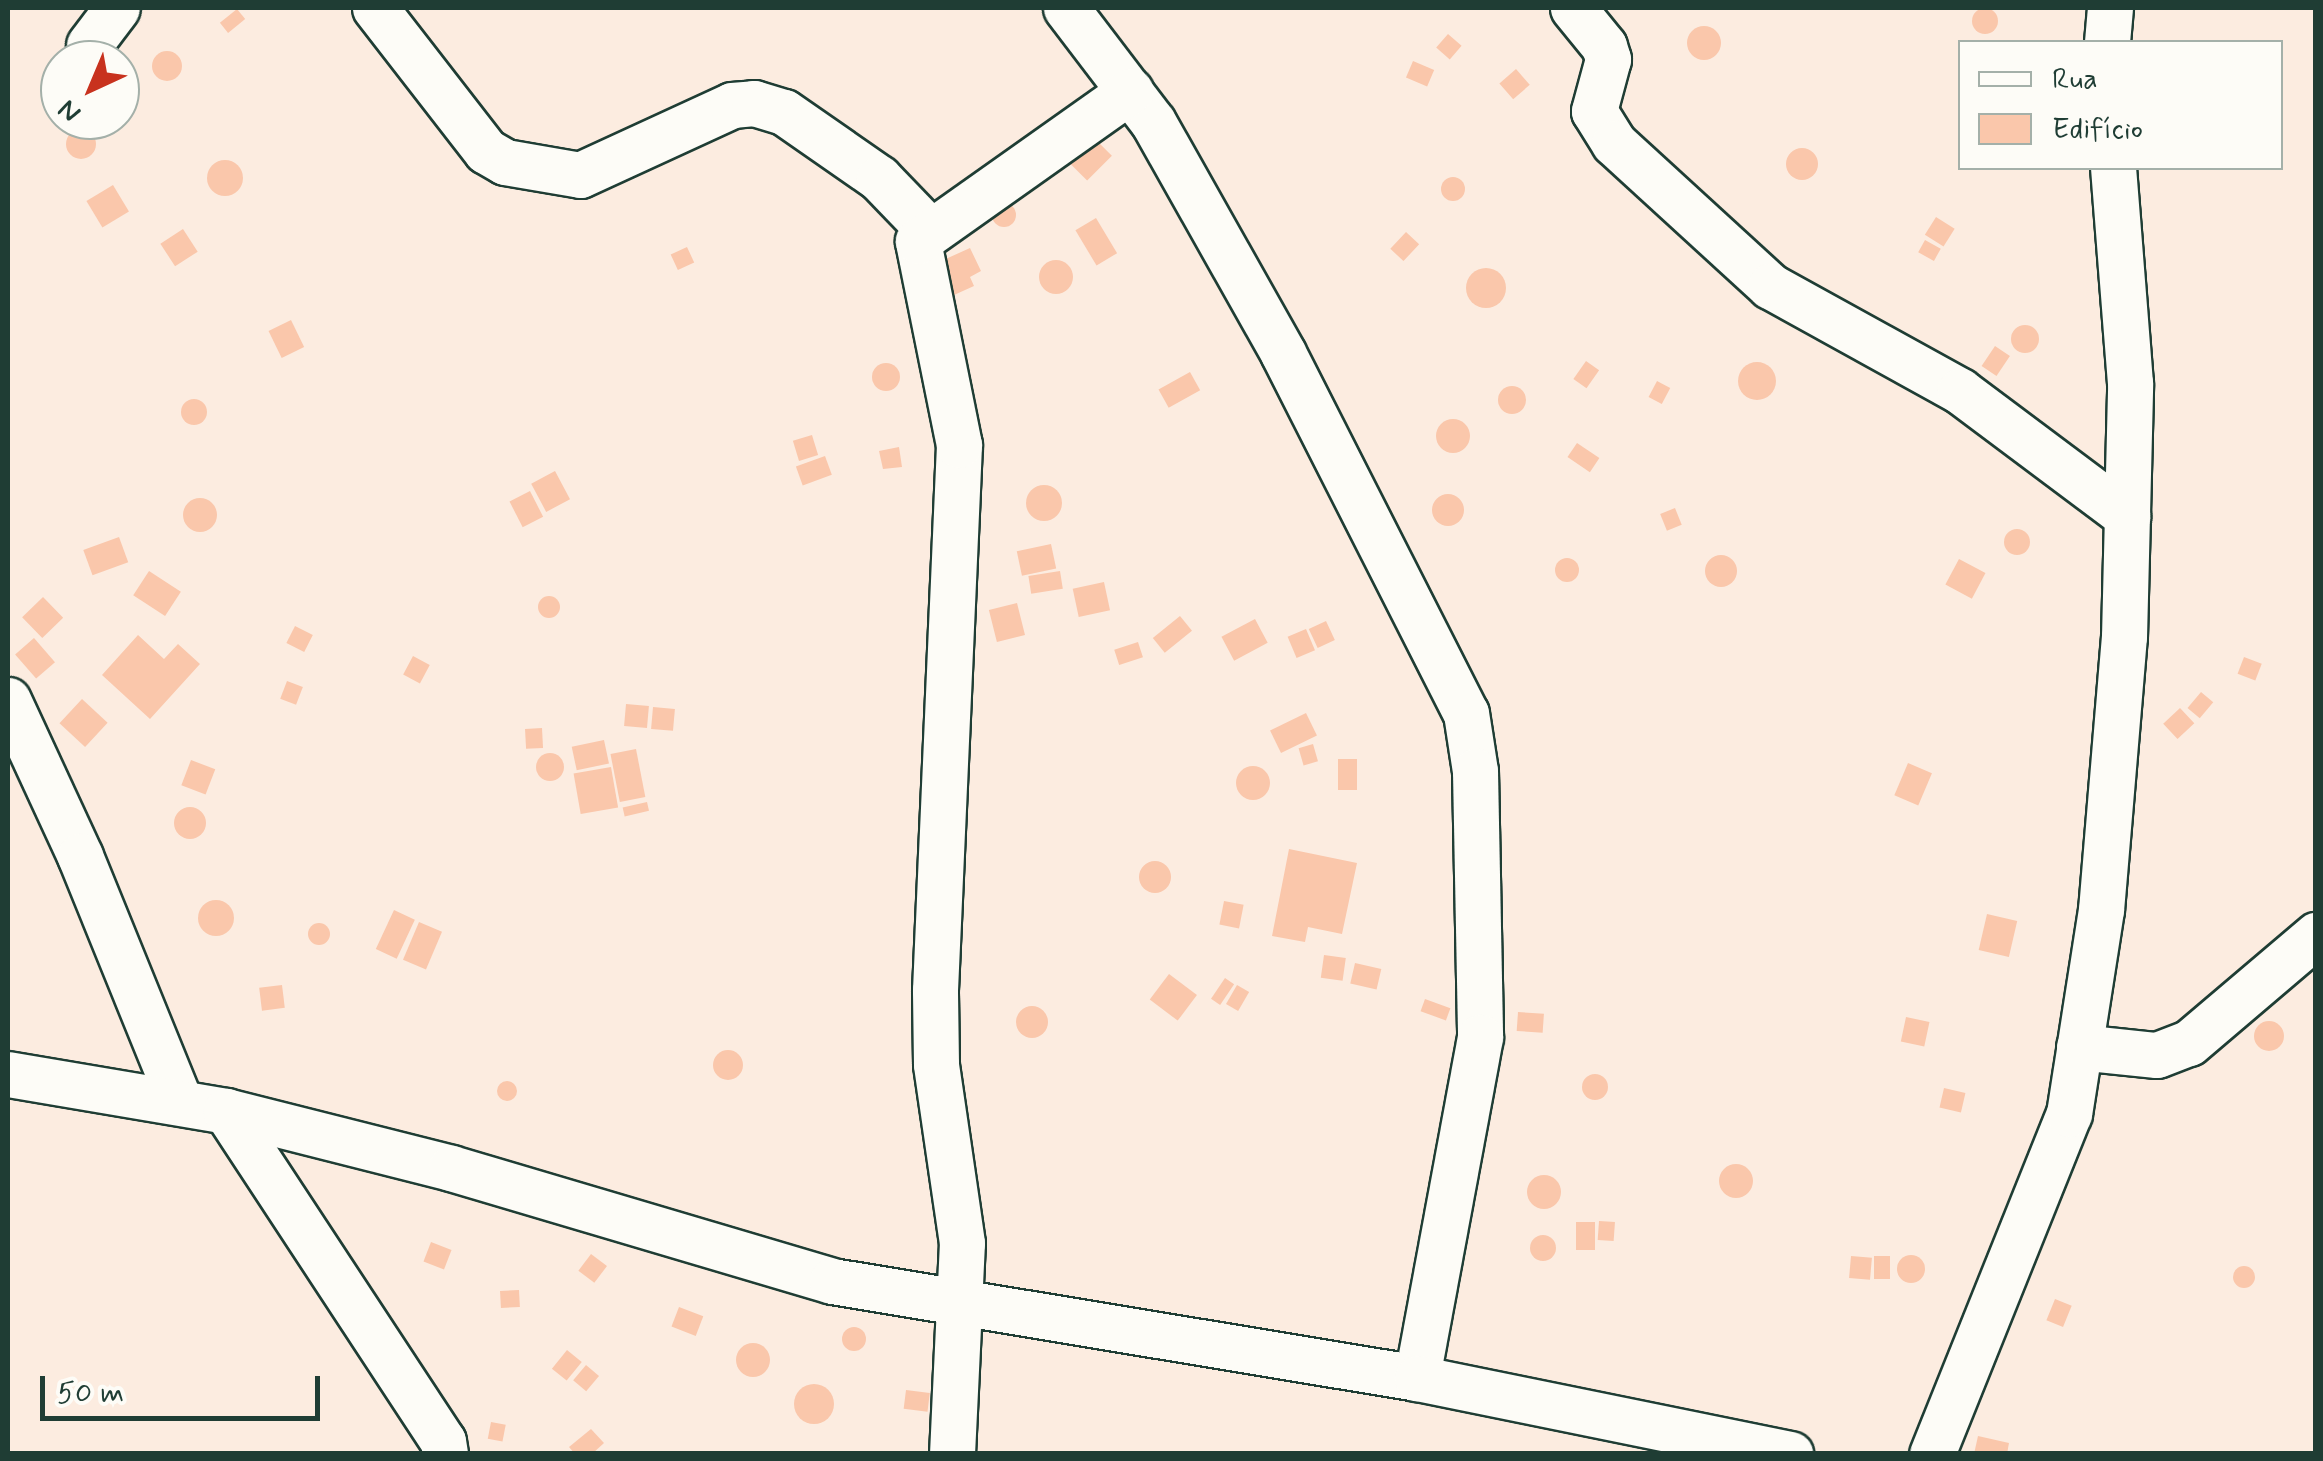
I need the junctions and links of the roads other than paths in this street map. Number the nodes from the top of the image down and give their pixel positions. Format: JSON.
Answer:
{"nodes":[{"id":1,"x":118,"y":8,"type":"edge"},
{"id":2,"x":374,"y":8,"type":"edge"},
{"id":3,"x":1066,"y":8,"type":"edge"},
{"id":4,"x":1573,"y":8,"type":"edge"},
{"id":5,"x":2110,"y":8,"type":"edge"},
{"id":6,"x":93,"y":40,"type":"edge"},
{"id":7,"x":2107,"y":40,"type":"edge"},
{"id":8,"x":1130,"y":90,"type":"junction"},
{"id":9,"x":2113,"y":170,"type":"edge"},
{"id":10,"x":928,"y":228,"type":"junction"},
{"id":11,"x":2127,"y":516,"type":"junction"},
{"id":12,"x":8,"y":700,"type":"edge"},
{"id":13,"x":2316,"y":935,"type":"edge"},
{"id":14,"x":2079,"y":1047,"type":"junction"},
{"id":15,"x":8,"y":1074,"type":"edge"},
{"id":16,"x":179,"y":1100,"type":"junction"},
{"id":17,"x":226,"y":1112,"type":"junction"},
{"id":18,"x":964,"y":1306,"type":"junction"},
{"id":19,"x":1417,"y":1378,"type":"junction"},
{"id":20,"x":445,"y":1454,"type":"edge"},
{"id":21,"x":952,"y":1454,"type":"edge"},
{"id":22,"x":1790,"y":1454,"type":"edge"},
{"id":23,"x":1932,"y":1454,"type":"edge"}],
"edges":[{"from":1,"to":6,"type":"street"},
{"from":2,"to":10,"type":"street"},
{"from":3,"to":8,"type":"street"},
{"from":4,"to":11,"type":"street"},
{"from":5,"to":7,"type":"street"},
{"from":8,"to":10,"type":"street"},
{"from":8,"to":19,"type":"street"},
{"from":9,"to":11,"type":"street"},
{"from":10,"to":18,"type":"street"},
{"from":11,"to":14,"type":"street"},
{"from":12,"to":16,"type":"street"},
{"from":13,"to":14,"type":"street"},
{"from":14,"to":23,"type":"street"},
{"from":15,"to":16,"type":"street"},
{"from":16,"to":17,"type":"street"},
{"from":17,"to":18,"type":"street"},
{"from":17,"to":20,"type":"street"},
{"from":18,"to":19,"type":"street"},
{"from":18,"to":21,"type":"street"},
{"from":19,"to":22,"type":"street"}]}
